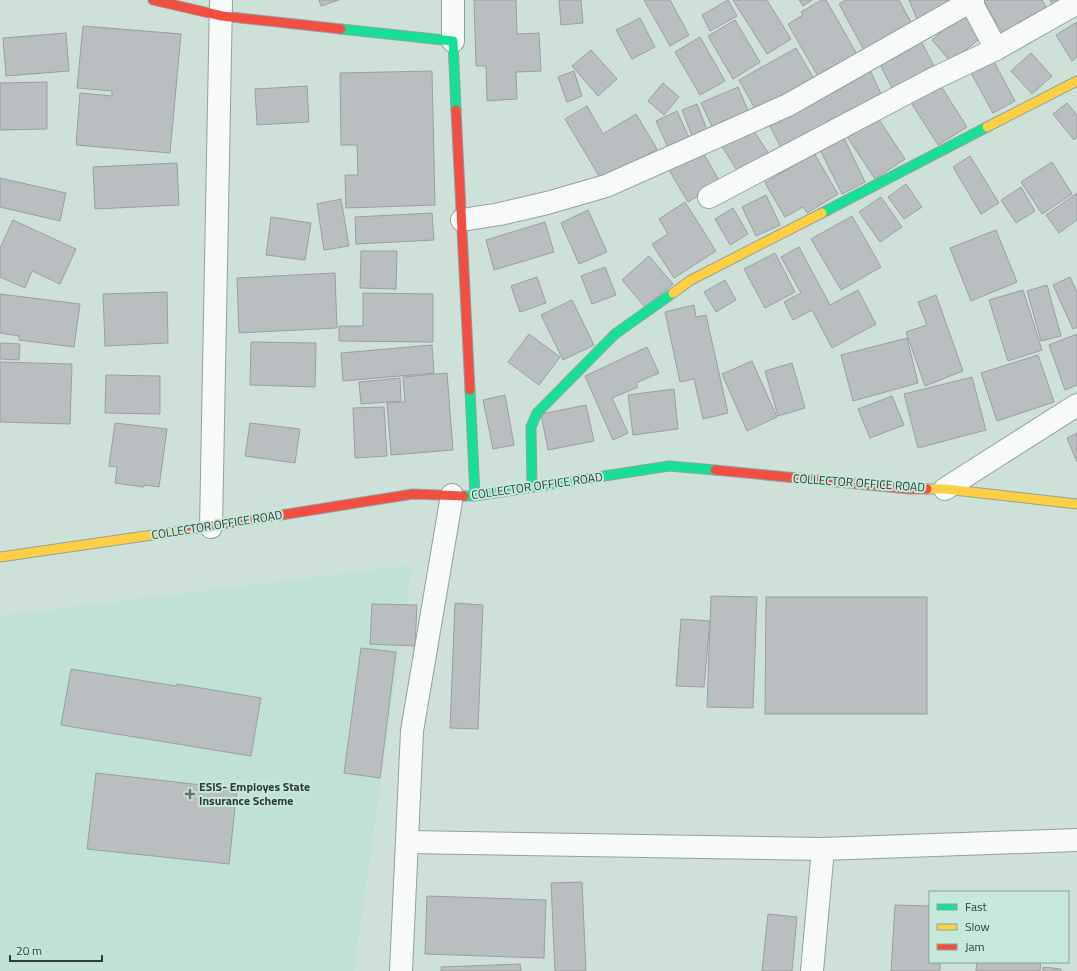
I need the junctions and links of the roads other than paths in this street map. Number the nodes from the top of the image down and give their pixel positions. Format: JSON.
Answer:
{"nodes":[{"id":1,"x":153,"y":0,"type":"edge"},
{"id":2,"x":453,"y":0,"type":"edge"},
{"id":3,"x":971,"y":0,"type":"edge"},
{"id":4,"x":1077,"y":2,"type":"edge"},
{"id":5,"x":222,"y":8,"type":"edge"},
{"id":6,"x":454,"y":41,"type":"junction"},
{"id":7,"x":996,"y":49,"type":"junction"},
{"id":8,"x":1077,"y":81,"type":"edge"},
{"id":9,"x":709,"y":197,"type":"dead end"},
{"id":10,"x":462,"y":220,"type":"junction"},
{"id":11,"x":1077,"y":406,"type":"edge"},
{"id":12,"x":532,"y":487,"type":"junction"},
{"id":13,"x":945,"y":489,"type":"junction"},
{"id":14,"x":452,"y":496,"type":"junction"},
{"id":15,"x":476,"y":496,"type":"junction"},
{"id":16,"x":1077,"y":504,"type":"edge"},
{"id":17,"x":211,"y":527,"type":"junction"},
{"id":18,"x":0,"y":557,"type":"edge"},
{"id":19,"x":1077,"y":840,"type":"edge"},
{"id":20,"x":407,"y":842,"type":"junction"},
{"id":21,"x":823,"y":849,"type":"junction"},
{"id":22,"x":401,"y":971,"type":"edge"},
{"id":23,"x":812,"y":971,"type":"edge"}],
"edges":[{"from":1,"to":5,"type":"street"},
{"from":2,"to":6,"type":"street"},
{"from":3,"to":7,"type":"street"},
{"from":3,"to":10,"type":"street"},
{"from":4,"to":7,"type":"street"},
{"from":5,"to":6,"type":"street"},
{"from":5,"to":17,"type":"street"},
{"from":6,"to":10,"type":"street"},
{"from":7,"to":9,"type":"street"},
{"from":8,"to":12,"type":"street"},
{"from":10,"to":15,"type":"street"},
{"from":11,"to":13,"type":"street"},
{"from":12,"to":13,"type":"street","name":"COLLECTOR OFFICE ROAD"},
{"from":12,"to":15,"type":"street","name":"COLLECTOR OFFICE ROAD"},
{"from":13,"to":16,"type":"street","name":"COLLECTOR OFFICE ROAD"},
{"from":14,"to":15,"type":"street","name":"COLLECTOR OFFICE ROAD"},
{"from":14,"to":17,"type":"street","name":"COLLECTOR OFFICE ROAD"},
{"from":14,"to":20,"type":"street"},
{"from":17,"to":18,"type":"street","name":"COLLECTOR OFFICE ROAD"},
{"from":19,"to":21,"type":"street"},
{"from":20,"to":21,"type":"street"},
{"from":20,"to":22,"type":"street"},
{"from":21,"to":23,"type":"street"}]}
